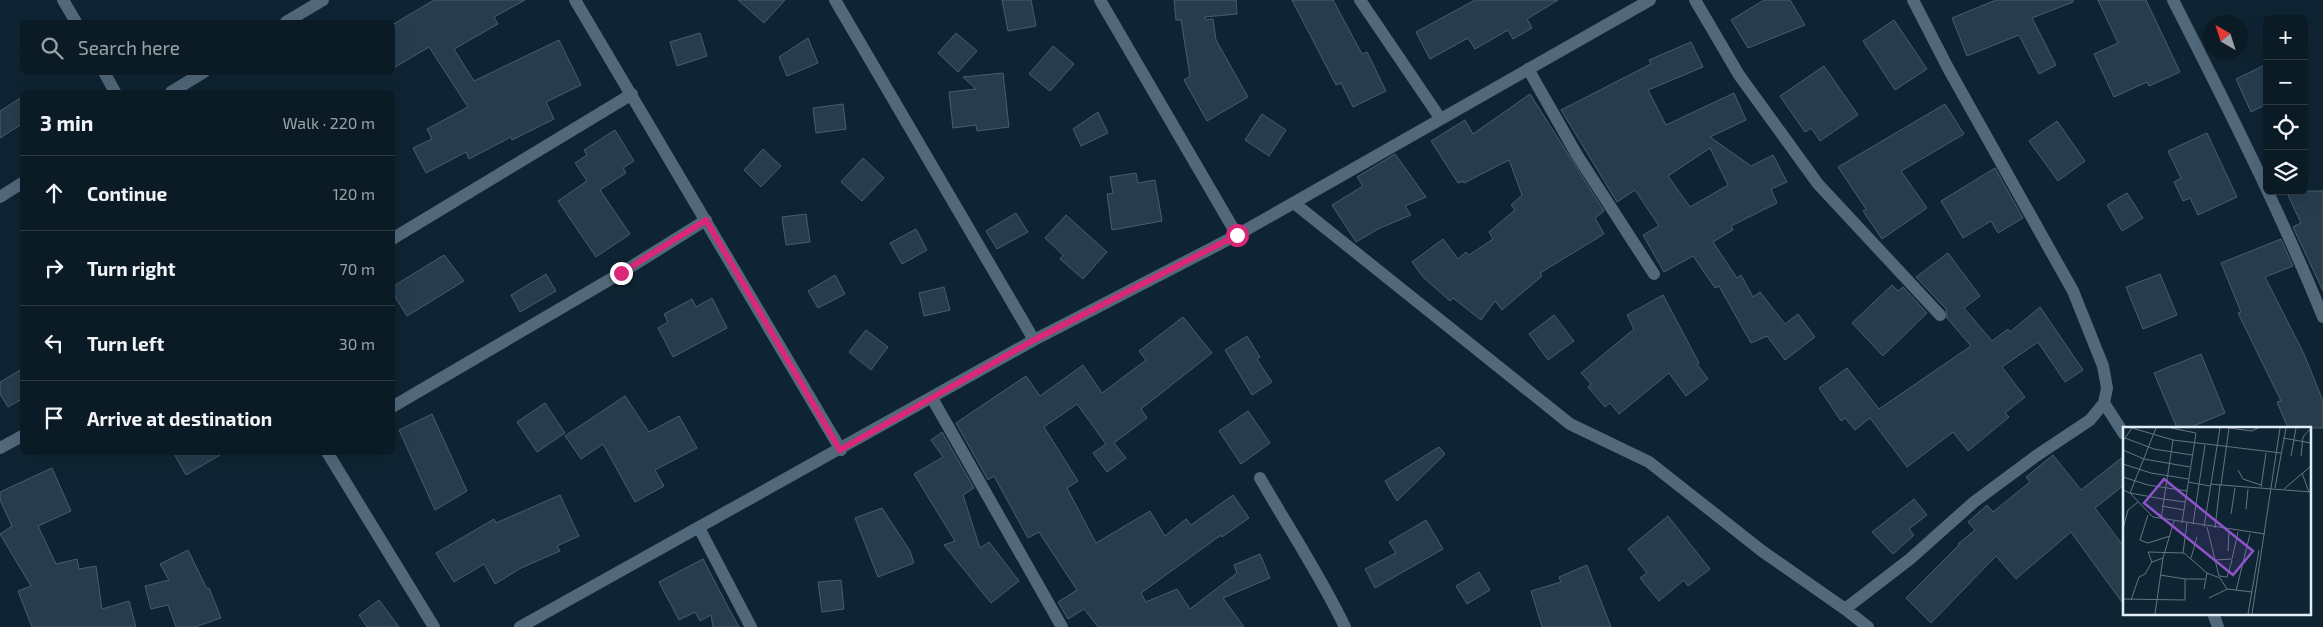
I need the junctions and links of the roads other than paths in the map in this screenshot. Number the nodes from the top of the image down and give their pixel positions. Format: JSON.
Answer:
{"nodes":[{"id":1,"x":63,"y":0,"type":"edge"},
{"id":2,"x":323,"y":0,"type":"edge"},
{"id":3,"x":576,"y":0,"type":"edge"},
{"id":4,"x":835,"y":0,"type":"edge"},
{"id":5,"x":1100,"y":0,"type":"edge"},
{"id":6,"x":1360,"y":0,"type":"edge"},
{"id":7,"x":1650,"y":0,"type":"edge"},
{"id":8,"x":1695,"y":0,"type":"edge"},
{"id":9,"x":1913,"y":0,"type":"edge"},
{"id":10,"x":2173,"y":0,"type":"edge"},
{"id":11,"x":75,"y":20,"type":"edge"},
{"id":12,"x":289,"y":20,"type":"edge"},
{"id":13,"x":1528,"y":69,"type":"junction"},
{"id":14,"x":106,"y":75,"type":"edge"},
{"id":15,"x":199,"y":75,"type":"edge"},
{"id":16,"x":114,"y":90,"type":"edge"},
{"id":17,"x":174,"y":90,"type":"edge"},
{"id":18,"x":632,"y":94,"type":"junction"},
{"id":19,"x":1440,"y":118,"type":"junction"},
{"id":20,"x":20,"y":184,"type":"edge"},
{"id":21,"x":0,"y":197,"type":"edge"},
{"id":22,"x":1294,"y":202,"type":"junction"},
{"id":23,"x":706,"y":220,"type":"junction"},
{"id":24,"x":1237,"y":235,"type":"junction"},
{"id":25,"x":395,"y":237,"type":"edge"},
{"id":26,"x":1654,"y":274,"type":"dead end"},
{"id":27,"x":1940,"y":315,"type":"dead end"},
{"id":28,"x":2323,"y":317,"type":"edge"},
{"id":29,"x":1034,"y":340,"type":"junction"},
{"id":30,"x":932,"y":398,"type":"junction"},
{"id":31,"x":2104,"y":403,"type":"junction"},
{"id":32,"x":395,"y":405,"type":"edge"},
{"id":33,"x":2123,"y":432,"type":"edge"},
{"id":34,"x":20,"y":437,"type":"edge"},
{"id":35,"x":0,"y":448,"type":"edge"},
{"id":36,"x":840,"y":450,"type":"junction"},
{"id":37,"x":329,"y":455,"type":"edge"},
{"id":38,"x":1260,"y":478,"type":"dead end"},
{"id":39,"x":699,"y":528,"type":"junction"},
{"id":40,"x":1846,"y":609,"type":"junction"},
{"id":41,"x":2213,"y":614,"type":"edge"},
{"id":42,"x":434,"y":627,"type":"edge"},
{"id":43,"x":520,"y":627,"type":"edge"},
{"id":44,"x":752,"y":627,"type":"edge"},
{"id":45,"x":1062,"y":627,"type":"edge"},
{"id":46,"x":1345,"y":627,"type":"edge"},
{"id":47,"x":1868,"y":627,"type":"edge"},
{"id":48,"x":2218,"y":627,"type":"edge"}],
"edges":[{"from":1,"to":11,"type":"street"},
{"from":2,"to":12,"type":"street"},
{"from":3,"to":18,"type":"street"},
{"from":4,"to":29,"type":"street"},
{"from":5,"to":24,"type":"street"},
{"from":6,"to":19,"type":"street"},
{"from":7,"to":13,"type":"street"},
{"from":8,"to":27,"type":"street"},
{"from":9,"to":31,"type":"street"},
{"from":10,"to":28,"type":"street"},
{"from":13,"to":19,"type":"street"},
{"from":13,"to":26,"type":"street"},
{"from":14,"to":16,"type":"street"},
{"from":15,"to":17,"type":"street"},
{"from":18,"to":23,"type":"street"},
{"from":18,"to":25,"type":"street"},
{"from":19,"to":22,"type":"street"},
{"from":20,"to":21,"type":"street"},
{"from":22,"to":24,"type":"street"},
{"from":22,"to":40,"type":"street"},
{"from":23,"to":32,"type":"street"},
{"from":23,"to":36,"type":"street"},
{"from":24,"to":29,"type":"street"},
{"from":29,"to":30,"type":"street"},
{"from":30,"to":36,"type":"street"},
{"from":30,"to":45,"type":"street"},
{"from":31,"to":33,"type":"street"},
{"from":31,"to":40,"type":"street"},
{"from":34,"to":35,"type":"street"},
{"from":36,"to":39,"type":"street"},
{"from":37,"to":42,"type":"street"},
{"from":38,"to":46,"type":"street"},
{"from":39,"to":43,"type":"street"},
{"from":39,"to":44,"type":"street"},
{"from":40,"to":47,"type":"street"},
{"from":41,"to":48,"type":"street"}]}
